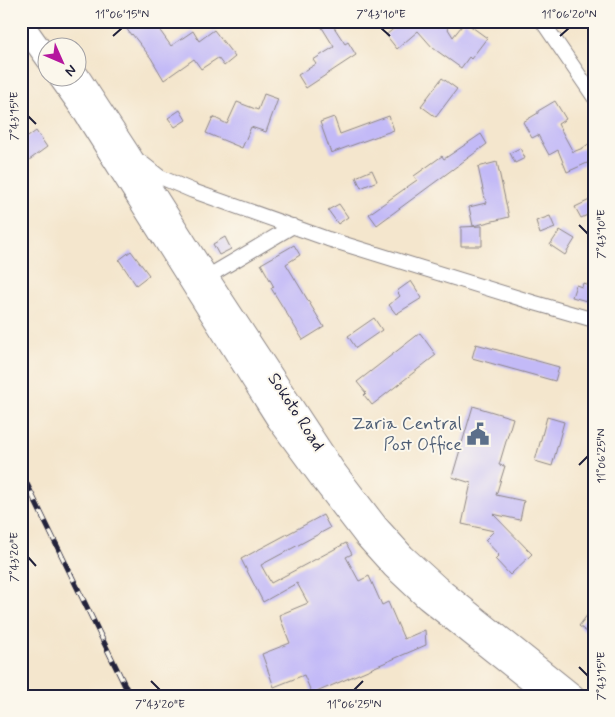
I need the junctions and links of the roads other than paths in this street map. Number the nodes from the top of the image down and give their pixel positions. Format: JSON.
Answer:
{"nodes":[{"id":1,"x":39,"y":21,"type":"edge"},
{"id":2,"x":542,"y":21,"type":"edge"},
{"id":3,"x":21,"y":22,"type":"edge"},
{"id":4,"x":50,"y":38,"type":"edge"},
{"id":5,"x":38,"y":46,"type":"edge"},
{"id":6,"x":67,"y":88,"type":"edge"},
{"id":7,"x":86,"y":88,"type":"edge"},
{"id":8,"x":594,"y":97,"type":"edge"},
{"id":9,"x":127,"y":151,"type":"junction"},
{"id":10,"x":293,"y":226,"type":"junction"},
{"id":11,"x":207,"y":277,"type":"junction"},
{"id":12,"x":594,"y":320,"type":"edge"},
{"id":13,"x":549,"y":696,"type":"edge"},
{"id":14,"x":574,"y":696,"type":"edge"}],
"edges":[{"from":1,"to":4,"type":"main road"},
{"from":2,"to":8,"type":"street"},
{"from":3,"to":5,"type":"main road"},
{"from":6,"to":13,"type":"main road","name":"Sokoto Road"},
{"from":7,"to":9,"type":"main road","name":"Sokoto Road"},
{"from":9,"to":10,"type":"street"},
{"from":9,"to":11,"type":"main road","name":"Sokoto Road"},
{"from":10,"to":11,"type":"street"},
{"from":10,"to":12,"type":"street"},
{"from":11,"to":14,"type":"main road","name":"Sokoto Road"}]}
